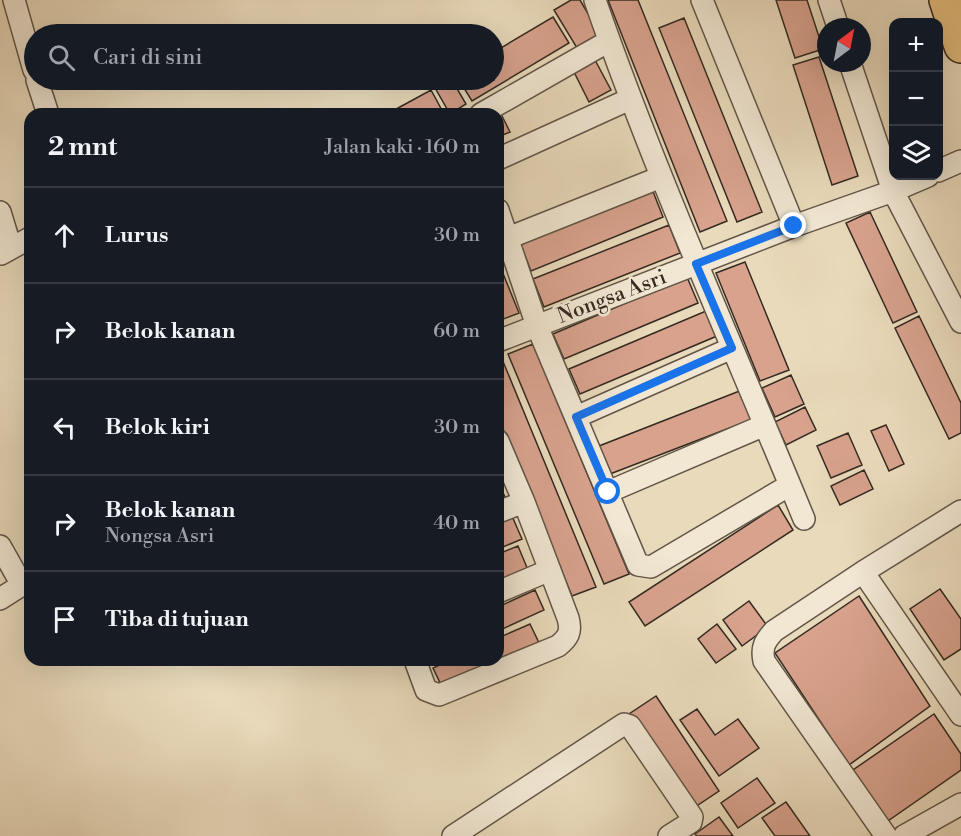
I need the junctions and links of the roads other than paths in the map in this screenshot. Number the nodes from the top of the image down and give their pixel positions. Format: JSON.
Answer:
{"nodes":[{"id":1,"x":14,"y":0,"type":"edge"},
{"id":2,"x":595,"y":0,"type":"edge"},
{"id":3,"x":702,"y":0,"type":"edge"},
{"id":4,"x":829,"y":0,"type":"edge"},
{"id":5,"x":946,"y":0,"type":"edge"},
{"id":6,"x":835,"y":18,"type":"edge"},
{"id":7,"x":24,"y":35,"type":"edge"},
{"id":8,"x":609,"y":41,"type":"junction"},
{"id":9,"x":961,"y":46,"type":"edge"},
{"id":10,"x":853,"y":72,"type":"edge"},
{"id":11,"x":41,"y":90,"type":"edge"},
{"id":12,"x":630,"y":99,"type":"junction"},
{"id":13,"x":46,"y":108,"type":"edge"},
{"id":14,"x":492,"y":108,"type":"edge"},
{"id":15,"x":504,"y":156,"type":"edge"},
{"id":16,"x":961,"y":160,"type":"edge"},
{"id":17,"x":943,"y":169,"type":"edge"},
{"id":18,"x":661,"y":177,"type":"junction"},
{"id":19,"x":918,"y":180,"type":"edge"},
{"id":20,"x":892,"y":191,"type":"junction"},
{"id":21,"x":0,"y":212,"type":"edge"},
{"id":22,"x":794,"y":226,"type":"junction"},
{"id":23,"x":504,"y":227,"type":"edge"},
{"id":24,"x":508,"y":238,"type":"junction"},
{"id":25,"x":24,"y":241,"type":"edge"},
{"id":26,"x":6,"y":251,"type":"edge"},
{"id":27,"x":696,"y":264,"type":"junction"},
{"id":28,"x":961,"y":322,"type":"edge"},
{"id":29,"x":537,"y":326,"type":"junction"},
{"id":30,"x":504,"y":340,"type":"edge"},
{"id":31,"x":732,"y":348,"type":"junction"},
{"id":32,"x":576,"y":417,"type":"junction"},
{"id":33,"x":765,"y":425,"type":"junction"},
{"id":34,"x":504,"y":455,"type":"edge"},
{"id":35,"x":790,"y":485,"type":"junction"},
{"id":36,"x":608,"y":492,"type":"junction"},
{"id":37,"x":524,"y":502,"type":"junction"},
{"id":38,"x":504,"y":510,"type":"edge"},
{"id":39,"x":961,"y":511,"type":"edge"},
{"id":40,"x":804,"y":519,"type":"dead end"},
{"id":41,"x":0,"y":546,"type":"edge"},
{"id":42,"x":550,"y":570,"type":"junction"},
{"id":43,"x":863,"y":572,"type":"junction"},
{"id":44,"x":504,"y":589,"type":"edge"},
{"id":45,"x":0,"y":598,"type":"edge"},
{"id":46,"x":417,"y":666,"type":"edge"},
{"id":47,"x":961,"y":715,"type":"edge"},
{"id":48,"x":961,"y":804,"type":"edge"},
{"id":49,"x":453,"y":836,"type":"edge"},
{"id":50,"x":669,"y":836,"type":"edge"},
{"id":51,"x":886,"y":836,"type":"edge"},
{"id":52,"x":904,"y":836,"type":"edge"}],
"edges":[{"from":1,"to":7,"type":"street"},
{"from":2,"to":8,"type":"street"},
{"from":3,"to":22,"type":"street"},
{"from":4,"to":6,"type":"street"},
{"from":5,"to":9,"type":"highway"},
{"from":8,"to":12,"type":"street"},
{"from":8,"to":14,"type":"street"},
{"from":10,"to":20,"type":"street"},
{"from":11,"to":13,"type":"street"},
{"from":12,"to":15,"type":"street"},
{"from":12,"to":18,"type":"street"},
{"from":16,"to":17,"type":"street"},
{"from":18,"to":24,"type":"street"},
{"from":18,"to":27,"type":"street"},
{"from":19,"to":20,"type":"street","name":"Nongsa Asri"},
{"from":20,"to":22,"type":"street","name":"Nongsa Asri"},
{"from":20,"to":28,"type":"street"},
{"from":21,"to":26,"type":"street"},
{"from":22,"to":27,"type":"street","name":"Nongsa Asri"},
{"from":23,"to":24,"type":"street"},
{"from":24,"to":29,"type":"street"},
{"from":25,"to":26,"type":"street"},
{"from":27,"to":29,"type":"street","name":"Nongsa Asri"},
{"from":27,"to":31,"type":"street"},
{"from":29,"to":30,"type":"street","name":"Nongsa Asri"},
{"from":29,"to":32,"type":"street"},
{"from":31,"to":32,"type":"street"},
{"from":31,"to":33,"type":"street"},
{"from":32,"to":36,"type":"street"},
{"from":33,"to":35,"type":"street"},
{"from":33,"to":36,"type":"street"},
{"from":34,"to":37,"type":"street"},
{"from":35,"to":36,"type":"street"},
{"from":35,"to":40,"type":"street"},
{"from":37,"to":38,"type":"street"},
{"from":37,"to":42,"type":"street"},
{"from":39,"to":43,"type":"street"},
{"from":41,"to":45,"type":"street"},
{"from":42,"to":44,"type":"street"},
{"from":42,"to":46,"type":"street"},
{"from":43,"to":47,"type":"street"},
{"from":43,"to":51,"type":"street"},
{"from":48,"to":52,"type":"street"},
{"from":49,"to":50,"type":"street"}]}
